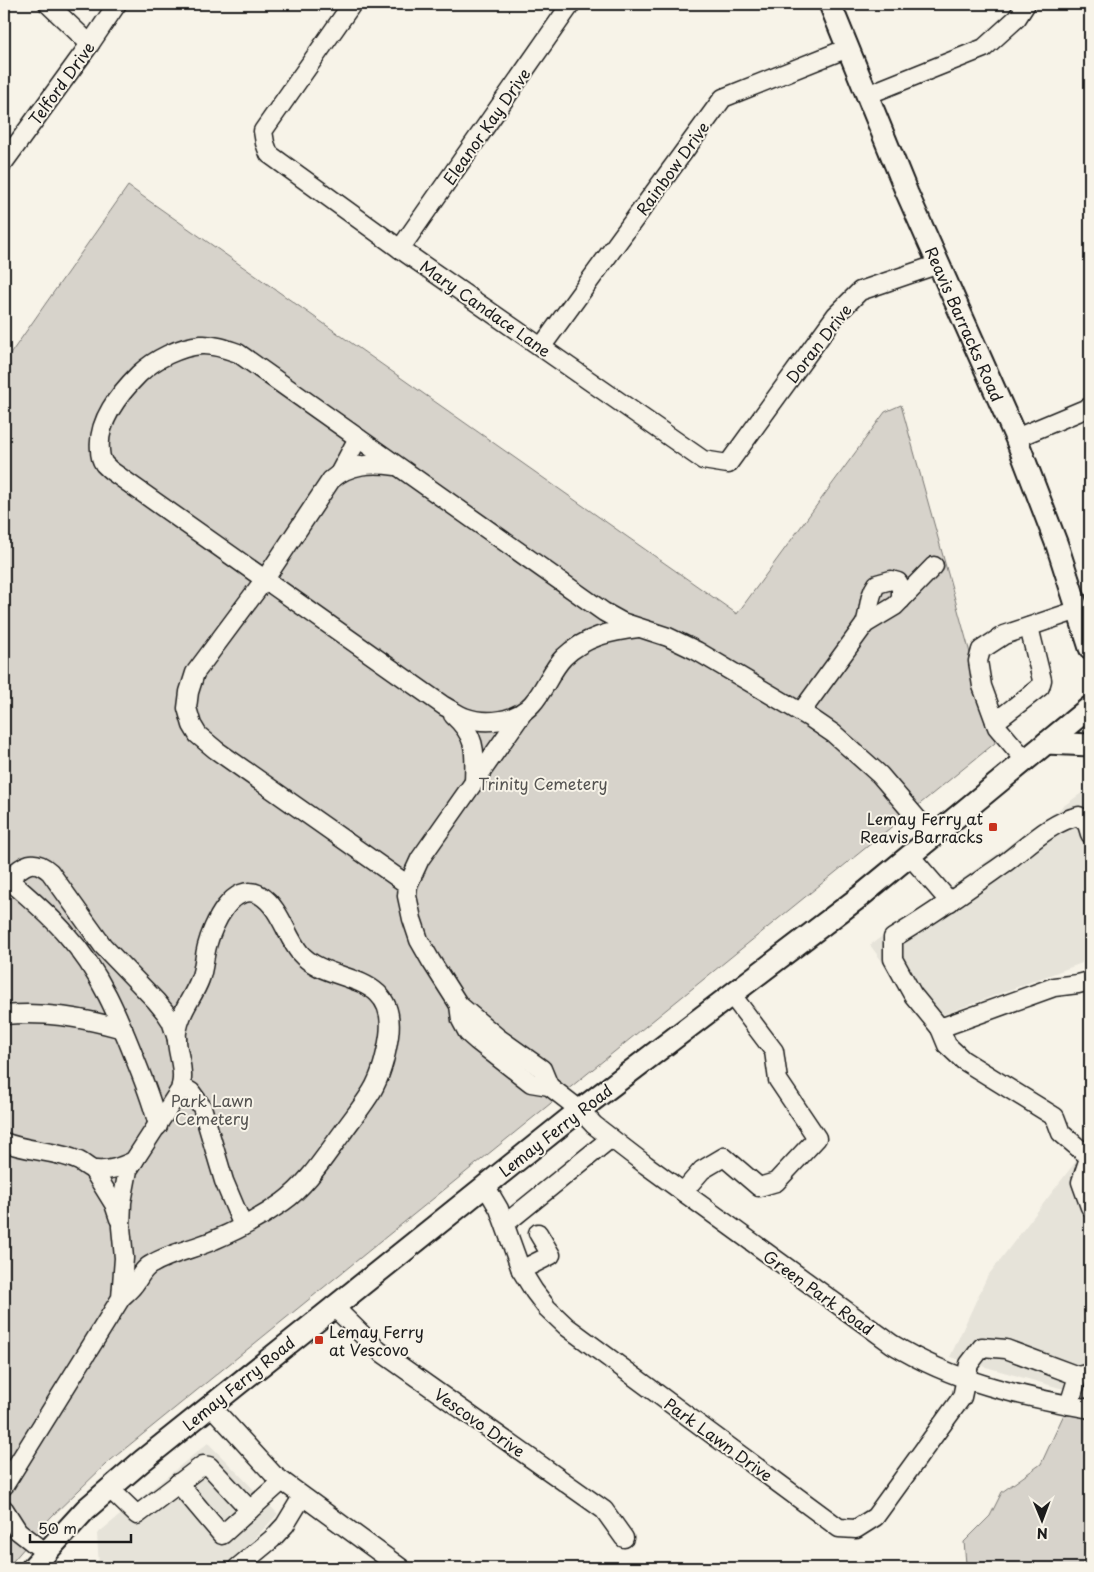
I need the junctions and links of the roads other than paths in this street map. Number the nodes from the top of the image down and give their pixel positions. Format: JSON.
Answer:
{"nodes":[{"id":1,"x":48,"y":4,"type":"edge"},
{"id":2,"x":117,"y":4,"type":"edge"},
{"id":3,"x":352,"y":4,"type":"edge"},
{"id":4,"x":572,"y":4,"type":"edge"},
{"id":5,"x":830,"y":4,"type":"edge"},
{"id":6,"x":1026,"y":4,"type":"edge"},
{"id":7,"x":90,"y":44,"type":"junction"},
{"id":8,"x":848,"y":48,"type":"junction"},
{"id":9,"x":867,"y":94,"type":"junction"},
{"id":10,"x":4,"y":162,"type":"edge"},
{"id":11,"x":400,"y":248,"type":"junction"},
{"id":12,"x":939,"y":264,"type":"junction"},
{"id":13,"x":542,"y":346,"type":"junction"},
{"id":14,"x":1090,"y":407,"type":"edge"},
{"id":15,"x":358,"y":438,"type":"junction"},
{"id":16,"x":1016,"y":438,"type":"junction"},
{"id":17,"x":728,"y":464,"type":"joint"},
{"id":18,"x":397,"y":466,"type":"junction"},
{"id":19,"x":340,"y":472,"type":"junction"},
{"id":20,"x":934,"y":566,"type":"dead end"},
{"id":21,"x":265,"y":578,"type":"junction"},
{"id":22,"x":901,"y":600,"type":"junction"},
{"id":23,"x":1078,"y":610,"type":"junction"},
{"id":24,"x":865,"y":624,"type":"junction"},
{"id":25,"x":1029,"y":626,"type":"junction"},
{"id":26,"x":638,"y":628,"type":"junction"},
{"id":27,"x":1089,"y":639,"type":"edge"},
{"id":28,"x":444,"y":706,"type":"junction"},
{"id":29,"x":1090,"y":707,"type":"edge"},
{"id":30,"x":525,"y":711,"type":"junction"},
{"id":31,"x":801,"y":712,"type":"junction"},
{"id":32,"x":995,"y":722,"type":"junction"},
{"id":33,"x":1046,"y":743,"type":"junction"},
{"id":34,"x":1090,"y":746,"type":"edge"},
{"id":35,"x":1026,"y":760,"type":"junction"},
{"id":36,"x":474,"y":782,"type":"junction"},
{"id":37,"x":1090,"y":834,"type":"edge"},
{"id":38,"x":933,"y":837,"type":"junction"},
{"id":39,"x":910,"y":856,"type":"junction"},
{"id":40,"x":6,"y":879,"type":"edge"},
{"id":41,"x":408,"y":885,"type":"junction"},
{"id":42,"x":950,"y":902,"type":"junction"},
{"id":43,"x":1090,"y":981,"type":"edge"},
{"id":44,"x":731,"y":994,"type":"junction"},
{"id":45,"x":4,"y":1015,"type":"edge"},
{"id":46,"x":940,"y":1028,"type":"junction"},
{"id":47,"x":124,"y":1029,"type":"junction"},
{"id":48,"x":177,"y":1039,"type":"junction"},
{"id":49,"x":181,"y":1086,"type":"junction"},
{"id":50,"x":580,"y":1110,"type":"junction"},
{"id":51,"x":158,"y":1126,"type":"junction"},
{"id":52,"x":611,"y":1138,"type":"junction"},
{"id":53,"x":4,"y":1142,"type":"edge"},
{"id":54,"x":1090,"y":1156,"type":"edge"},
{"id":55,"x":134,"y":1161,"type":"junction"},
{"id":56,"x":93,"y":1170,"type":"junction"},
{"id":57,"x":485,"y":1185,"type":"junction"},
{"id":58,"x":684,"y":1192,"type":"junction"},
{"id":59,"x":1090,"y":1207,"type":"edge"},
{"id":60,"x":505,"y":1224,"type":"junction"},
{"id":61,"x":243,"y":1226,"type":"junction"},
{"id":62,"x":121,"y":1227,"type":"junction"},
{"id":63,"x":538,"y":1233,"type":"dead end"},
{"id":64,"x":521,"y":1270,"type":"junction"},
{"id":65,"x":122,"y":1298,"type":"junction"},
{"id":66,"x":333,"y":1306,"type":"junction"},
{"id":67,"x":1084,"y":1375,"type":"edge"},
{"id":68,"x":967,"y":1380,"type":"junction"},
{"id":69,"x":210,"y":1405,"type":"junction"},
{"id":70,"x":1069,"y":1405,"type":"junction"},
{"id":71,"x":1090,"y":1410,"type":"edge"},
{"id":72,"x":282,"y":1481,"type":"junction"},
{"id":73,"x":178,"y":1483,"type":"junction"},
{"id":74,"x":4,"y":1486,"type":"edge"},
{"id":75,"x":109,"y":1488,"type":"junction"},
{"id":76,"x":302,"y":1496,"type":"junction"},
{"id":77,"x":4,"y":1509,"type":"edge"},
{"id":78,"x":250,"y":1510,"type":"junction"},
{"id":79,"x":624,"y":1538,"type":"dead end"},
{"id":80,"x":45,"y":1552,"type":"junction"},
{"id":81,"x":395,"y":1566,"type":"edge"},
{"id":82,"x":32,"y":1568,"type":"edge"},
{"id":83,"x":237,"y":1568,"type":"edge"}],
"edges":[{"from":1,"to":7,"type":"street"},
{"from":2,"to":7,"type":"street","name":"Telford Drive"},
{"from":3,"to":11,"type":"street","name":"Mary Candace Lane"},
{"from":4,"to":11,"type":"street","name":"Eleanor Kay Drive"},
{"from":5,"to":8,"type":"main road","name":"Reavis Barracks Road"},
{"from":6,"to":9,"type":"street"},
{"from":7,"to":10,"type":"street","name":"Telford Drive"},
{"from":8,"to":9,"type":"main road","name":"Reavis Barracks Road"},
{"from":8,"to":13,"type":"street","name":"Rainbow Drive"},
{"from":9,"to":12,"type":"main road","name":"Reavis Barracks Road"},
{"from":11,"to":13,"type":"street","name":"Mary Candace Lane"},
{"from":12,"to":16,"type":"main road","name":"Reavis Barracks Road"},
{"from":12,"to":17,"type":"street","name":"Doran Drive"},
{"from":13,"to":17,"type":"street","name":"Mary Candace Lane"},
{"from":14,"to":16,"type":"street"},
{"from":15,"to":18,"type":"street"},
{"from":15,"to":19,"type":"street"},
{"from":15,"to":21,"type":"street"},
{"from":16,"to":23,"type":"main road","name":"Reavis Barracks Road"},
{"from":18,"to":19,"type":"street"},
{"from":18,"to":26,"type":"street"},
{"from":19,"to":21,"type":"street"},
{"from":20,"to":22,"type":"street"},
{"from":21,"to":28,"type":"street"},
{"from":21,"to":41,"type":"street"},
{"from":22,"to":24,"type":"street"},
{"from":22,"to":24,"type":"street"},
{"from":23,"to":25,"type":"street"},
{"from":23,"to":27,"type":"main road","name":"Reavis Barracks Road"},
{"from":24,"to":31,"type":"street"},
{"from":25,"to":32,"type":"street"},
{"from":25,"to":32,"type":"street"},
{"from":26,"to":30,"type":"street"},
{"from":26,"to":31,"type":"street"},
{"from":28,"to":30,"type":"street"},
{"from":28,"to":36,"type":"street"},
{"from":29,"to":33,"type":"main road","name":"Lemay Ferry Road"},
{"from":30,"to":36,"type":"street"},
{"from":31,"to":38,"type":"street"},
{"from":32,"to":35,"type":"street"},
{"from":33,"to":34,"type":"main road"},
{"from":33,"to":35,"type":"main road","name":"Lemay Ferry Road"},
{"from":35,"to":38,"type":"main road","name":"Lemay Ferry Road"},
{"from":36,"to":41,"type":"street"},
{"from":37,"to":42,"type":"street"},
{"from":38,"to":39,"type":"main road","name":"Lemay Ferry Road"},
{"from":39,"to":42,"type":"street"},
{"from":39,"to":44,"type":"main road","name":"Lemay Ferry Road"},
{"from":40,"to":47,"type":"street"},
{"from":40,"to":48,"type":"street"},
{"from":41,"to":50,"type":"street","name":"Green Park Road"},
{"from":42,"to":46,"type":"street"},
{"from":43,"to":46,"type":"street"},
{"from":44,"to":50,"type":"main road","name":"Lemay Ferry Road"},
{"from":44,"to":58,"type":"street"},
{"from":45,"to":47,"type":"street"},
{"from":46,"to":54,"type":"street"},
{"from":47,"to":51,"type":"street"},
{"from":48,"to":49,"type":"street"},
{"from":48,"to":61,"type":"street"},
{"from":49,"to":51,"type":"street"},
{"from":49,"to":61,"type":"street"},
{"from":50,"to":52,"type":"street","name":"Green Park Road"},
{"from":50,"to":57,"type":"main road","name":"Lemay Ferry Road"},
{"from":51,"to":55,"type":"street"},
{"from":52,"to":58,"type":"street","name":"Green Park Road"},
{"from":52,"to":60,"type":"street"},
{"from":53,"to":56,"type":"street"},
{"from":54,"to":59,"type":"street"},
{"from":55,"to":56,"type":"street"},
{"from":55,"to":62,"type":"street"},
{"from":56,"to":62,"type":"street"},
{"from":57,"to":60,"type":"street","name":"Park Lawn Drive"},
{"from":57,"to":66,"type":"main road","name":"Lemay Ferry Road"},
{"from":58,"to":68,"type":"street","name":"Green Park Road"},
{"from":60,"to":64,"type":"street","name":"Park Lawn Drive"},
{"from":61,"to":65,"type":"street"},
{"from":62,"to":65,"type":"street"},
{"from":63,"to":64,"type":"street"},
{"from":64,"to":68,"type":"street","name":"Park Lawn Drive"},
{"from":65,"to":74,"type":"street"},
{"from":66,"to":69,"type":"main road","name":"Lemay Ferry Road"},
{"from":66,"to":79,"type":"street","name":"Vescovo Drive"},
{"from":67,"to":68,"type":"street","name":"Park Lawn Drive"},
{"from":67,"to":70,"type":"street"},
{"from":68,"to":70,"type":"street","name":"Green Park Road"},
{"from":69,"to":72,"type":"street"},
{"from":69,"to":75,"type":"main road","name":"Lemay Ferry Road"},
{"from":70,"to":71,"type":"street","name":"Green Park Road"},
{"from":72,"to":76,"type":"street"},
{"from":72,"to":78,"type":"street"},
{"from":73,"to":75,"type":"street"},
{"from":73,"to":78,"type":"street"},
{"from":73,"to":78,"type":"street"},
{"from":75,"to":80,"type":"main road","name":"Lemay Ferry Road"},
{"from":76,"to":81,"type":"street"},
{"from":76,"to":83,"type":"street"},
{"from":77,"to":80,"type":"street"},
{"from":80,"to":82,"type":"main road","name":"Lemay Ferry Road"}]}
